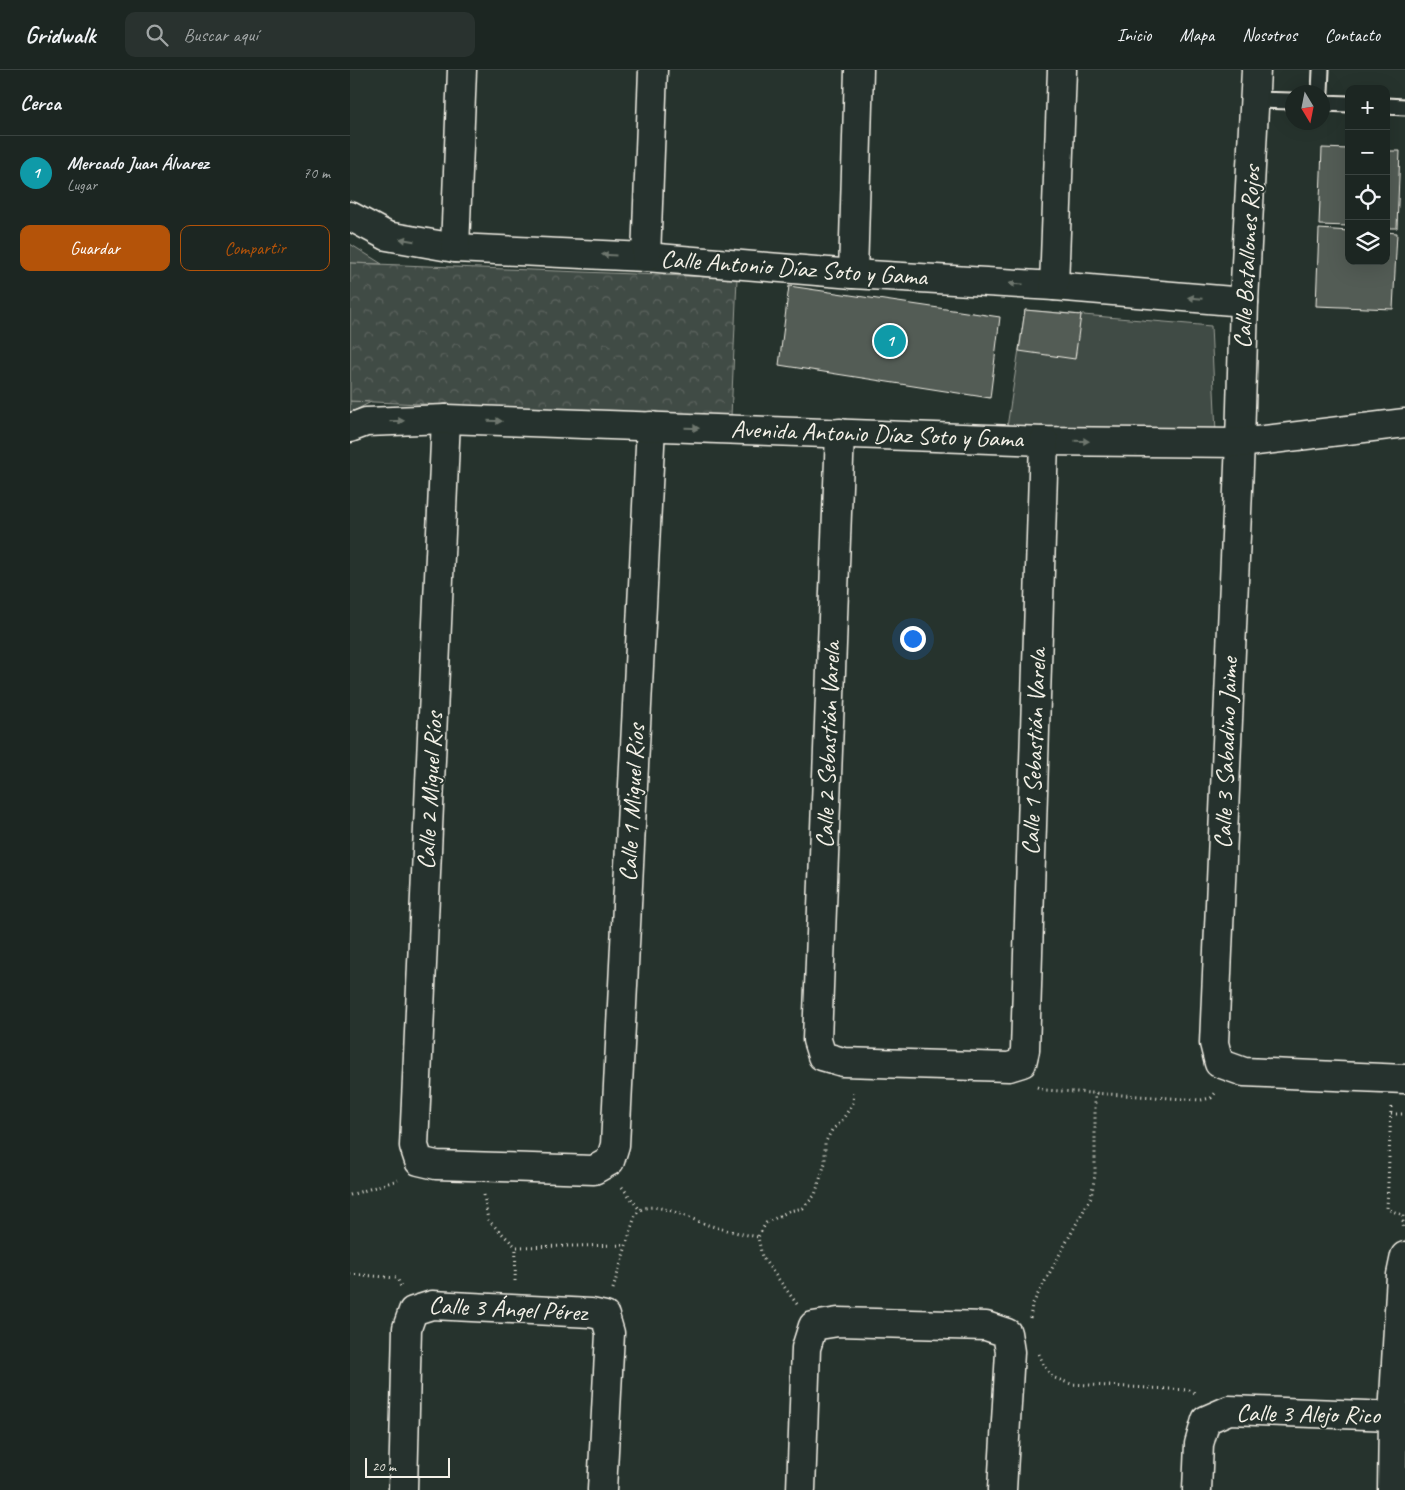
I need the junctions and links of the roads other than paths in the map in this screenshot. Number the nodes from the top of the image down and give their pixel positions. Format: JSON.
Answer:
{"nodes":[{"id":1,"x":462,"y":70,"type":"edge"},
{"id":2,"x":653,"y":70,"type":"edge"},
{"id":3,"x":859,"y":70,"type":"edge"},
{"id":4,"x":1062,"y":70,"type":"edge"},
{"id":5,"x":1256,"y":70,"type":"edge"},
{"id":6,"x":1321,"y":70,"type":"edge"},
{"id":7,"x":1320,"y":85,"type":"edge"},
{"id":8,"x":1255,"y":100,"type":"junction"},
{"id":9,"x":1285,"y":101,"type":"edge"},
{"id":10,"x":1330,"y":103,"type":"edge"},
{"id":11,"x":1345,"y":104,"type":"edge"},
{"id":12,"x":1390,"y":106,"type":"edge"},
{"id":13,"x":1405,"y":107,"type":"edge"},
{"id":14,"x":350,"y":216,"type":"edge"},
{"id":15,"x":455,"y":248,"type":"junction"},
{"id":16,"x":646,"y":257,"type":"junction"},
{"id":17,"x":853,"y":274,"type":"junction"},
{"id":18,"x":1054,"y":286,"type":"junction"},
{"id":19,"x":1244,"y":302,"type":"junction"},
{"id":20,"x":446,"y":420,"type":"junction"},
{"id":21,"x":1405,"y":423,"type":"edge"},
{"id":22,"x":651,"y":426,"type":"junction"},
{"id":23,"x":350,"y":428,"type":"edge"},
{"id":24,"x":840,"y":433,"type":"junction"},
{"id":25,"x":1044,"y":440,"type":"junction"},
{"id":26,"x":1240,"y":443,"type":"junction"},
{"id":27,"x":857,"y":1063,"type":"joint"},
{"id":28,"x":1398,"y":1078,"type":"edge"},
{"id":29,"x":483,"y":1167,"type":"joint"},
{"id":30,"x":1403,"y":1266,"type":"edge"},
{"id":31,"x":1394,"y":1416,"type":"junction"},
{"id":32,"x":402,"y":1490,"type":"edge"},
{"id":33,"x":602,"y":1490,"type":"edge"},
{"id":34,"x":801,"y":1490,"type":"edge"},
{"id":35,"x":1002,"y":1490,"type":"edge"},
{"id":36,"x":1197,"y":1490,"type":"edge"},
{"id":37,"x":1392,"y":1490,"type":"edge"}],
"edges":[{"from":1,"to":15,"type":"street"},
{"from":2,"to":16,"type":"street"},
{"from":3,"to":17,"type":"street"},
{"from":4,"to":18,"type":"street"},
{"from":5,"to":8,"type":"street","name":"Calle Batallones Rojos"},
{"from":6,"to":7,"type":"lane"},
{"from":8,"to":9,"type":"lane"},
{"from":8,"to":19,"type":"street","name":"Calle Batallones Rojos"},
{"from":10,"to":11,"type":"lane"},
{"from":12,"to":13,"type":"lane"},
{"from":15,"to":14,"type":"street","name":"Calle Antonio Díaz Soto y Gama","one_way":true},
{"from":16,"to":15,"type":"street","name":"Calle Antonio Díaz Soto y Gama","one_way":true},
{"from":16,"to":17,"type":"street","name":"Calle Antonio Díaz Soto y Gama"},
{"from":18,"to":17,"type":"street","name":"Calle Antonio Díaz Soto y Gama","one_way":true},
{"from":19,"to":18,"type":"street","name":"Calle Antonio Díaz Soto y Gama","one_way":true},
{"from":19,"to":26,"type":"street","name":"Calle Batallones Rojos"},
{"from":20,"to":22,"type":"street","name":"Avenida Antonio Díaz Soto y Gama","one_way":true},
{"from":23,"to":20,"type":"street","name":"Avenida Antonio Díaz Soto y Gama","one_way":true},
{"from":20,"to":29,"type":"street","name":"Calle 2 Miguel Ríos"},
{"from":21,"to":26,"type":"street","name":"Avenida Antonio Díaz Soto y Gama"},
{"from":22,"to":24,"type":"street","name":"Avenida Antonio Díaz Soto y Gama","one_way":true},
{"from":22,"to":29,"type":"street","name":"Calle 1 Miguel Ríos"},
{"from":24,"to":25,"type":"street","name":"Avenida Antonio Díaz Soto y Gama"},
{"from":24,"to":27,"type":"street","name":"Calle 2 Sebastián Varela"},
{"from":25,"to":26,"type":"street","name":"Avenida Antonio Díaz Soto y Gama","one_way":true},
{"from":25,"to":27,"type":"street","name":"Calle 1 Sebastián Varela"},
{"from":26,"to":28,"type":"street","name":"Calle 3 Sabadino Jaime"},
{"from":30,"to":31,"type":"street"},
{"from":31,"to":36,"type":"street","name":"Calle 3 Alejo Rico"},
{"from":31,"to":37,"type":"street"},
{"from":32,"to":33,"type":"street","name":"Calle 3 Ángel Pérez"},
{"from":34,"to":35,"type":"street"}]}
